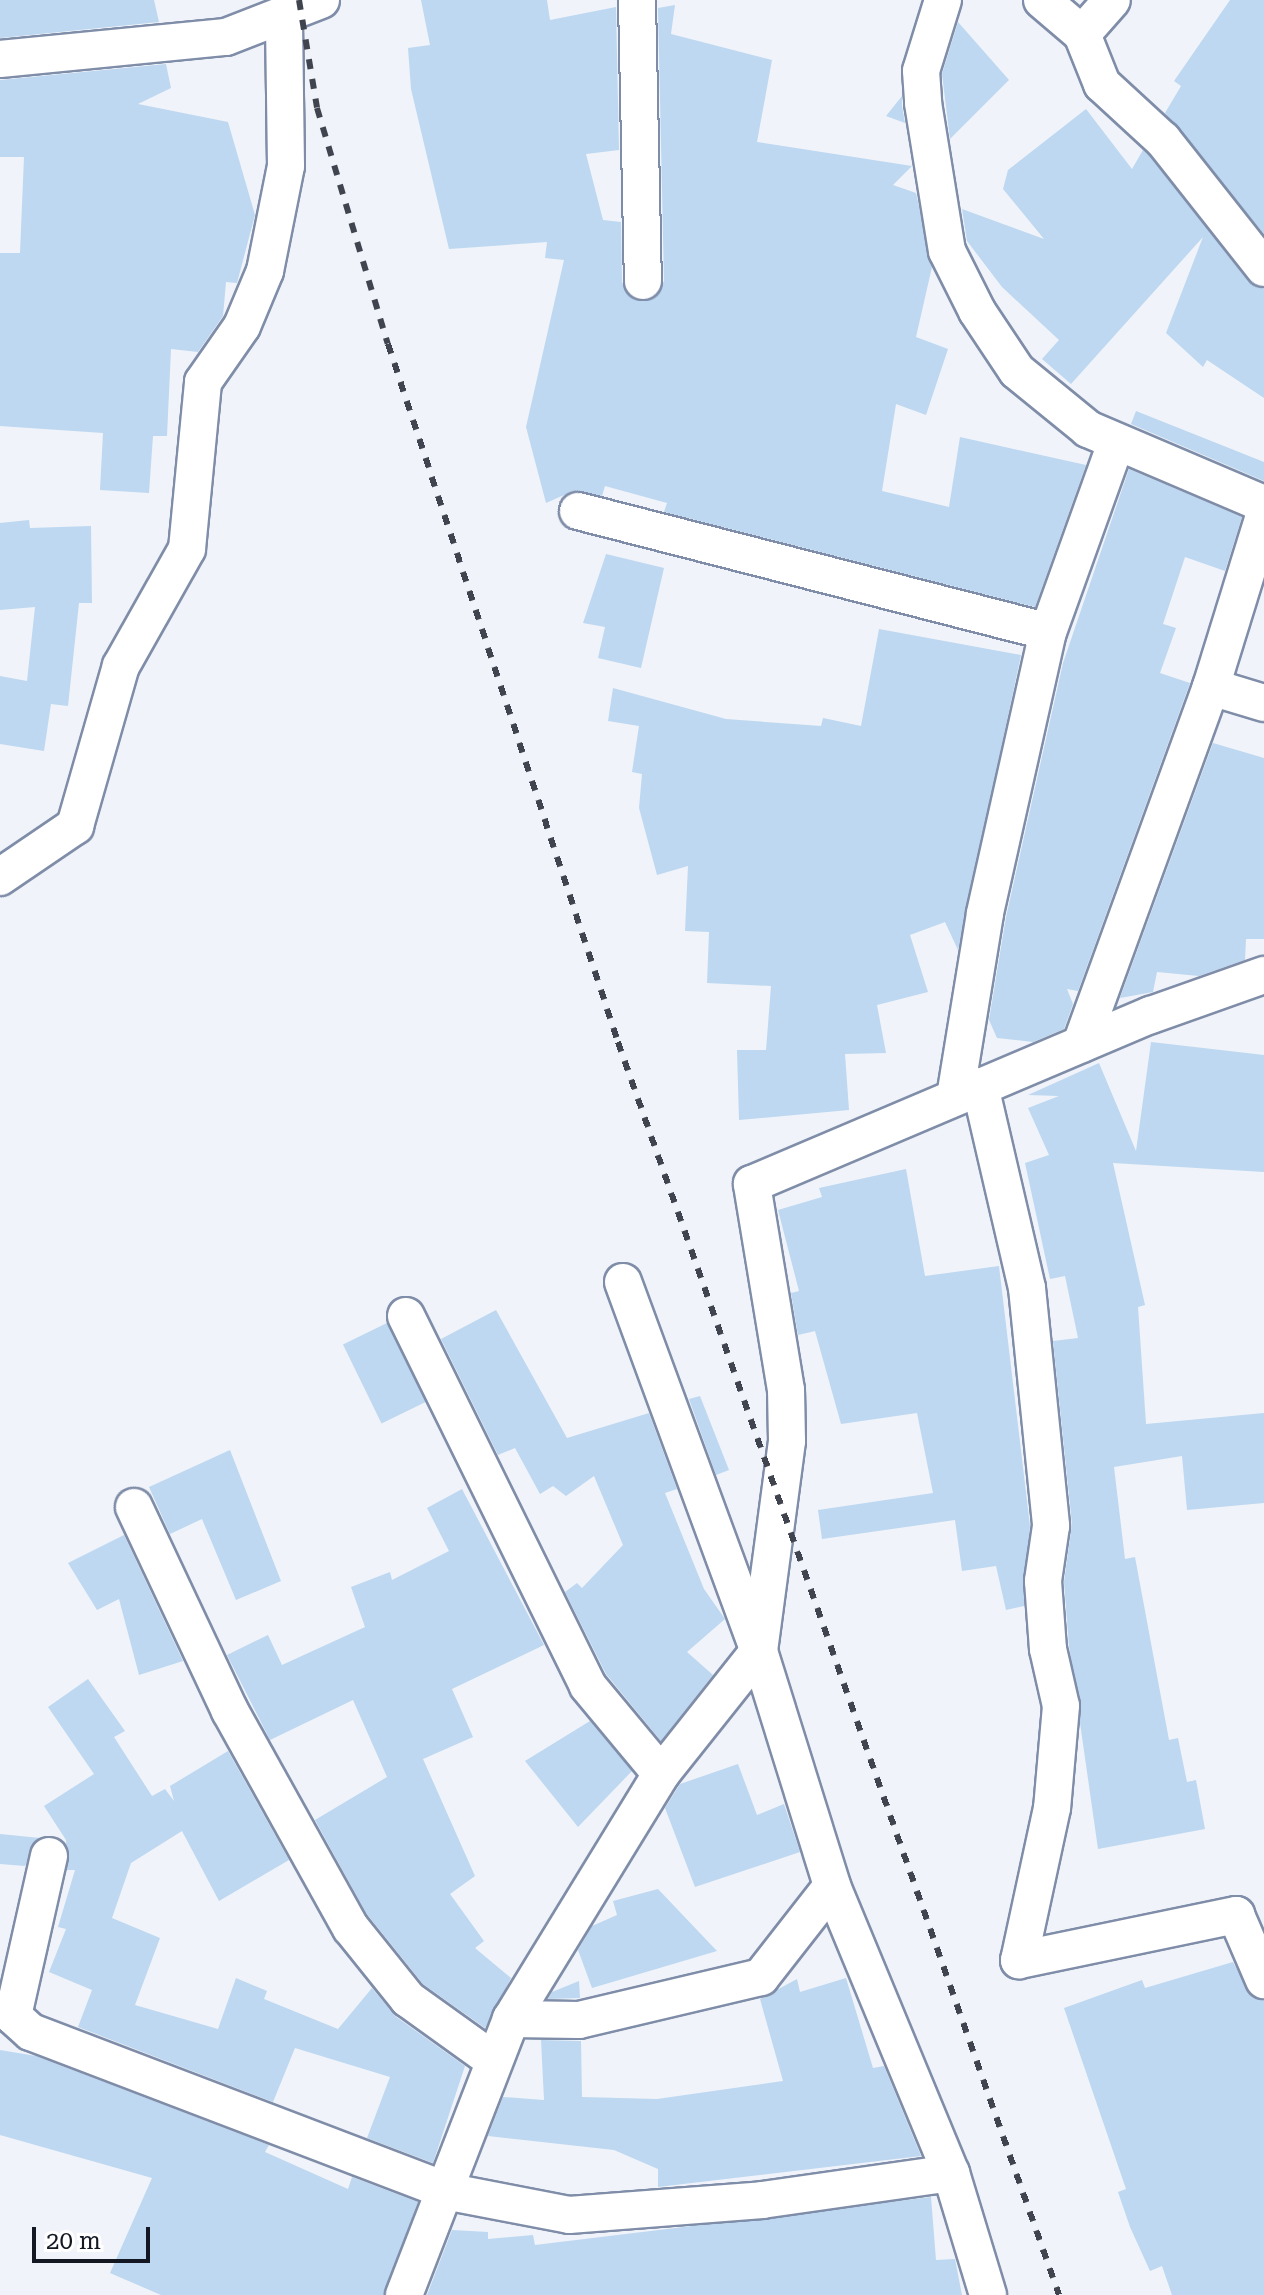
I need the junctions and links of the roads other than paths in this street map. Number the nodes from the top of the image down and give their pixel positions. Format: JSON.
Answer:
{"nodes":[{"id":1,"x":321,"y":0,"type":"edge"},
{"id":2,"x":637,"y":0,"type":"edge"},
{"id":3,"x":943,"y":0,"type":"edge"},
{"id":4,"x":1042,"y":0,"type":"edge"},
{"id":5,"x":1112,"y":0,"type":"edge"},
{"id":6,"x":284,"y":18,"type":"junction"},
{"id":7,"x":1082,"y":34,"type":"junction"},
{"id":8,"x":0,"y":59,"type":"edge"},
{"id":9,"x":1264,"y":268,"type":"edge"},
{"id":10,"x":643,"y":281,"type":"dead end"},
{"id":11,"x":1116,"y":443,"type":"junction"},
{"id":12,"x":1264,"y":504,"type":"edge"},
{"id":13,"x":578,"y":511,"type":"dead end"},
{"id":14,"x":1264,"y":516,"type":"edge"},
{"id":15,"x":1048,"y":632,"type":"junction"},
{"id":16,"x":1211,"y":687,"type":"junction"},
{"id":17,"x":1264,"y":703,"type":"edge"},
{"id":18,"x":0,"y":877,"type":"edge"},
{"id":19,"x":1264,"y":975,"type":"edge"},
{"id":20,"x":1081,"y":1044,"type":"junction"},
{"id":21,"x":968,"y":1091,"type":"junction"},
{"id":22,"x":623,"y":1282,"type":"dead end"},
{"id":23,"x":406,"y":1316,"type":"dead end"},
{"id":24,"x":134,"y":1507,"type":"dead end"},
{"id":25,"x":759,"y":1651,"type":"junction"},
{"id":26,"x":661,"y":1774,"type":"junction"},
{"id":27,"x":49,"y":1856,"type":"dead end"},
{"id":28,"x":832,"y":1886,"type":"junction"},
{"id":29,"x":1264,"y":1980,"type":"edge"},
{"id":30,"x":511,"y":2019,"type":"junction"},
{"id":31,"x":490,"y":2058,"type":"junction"},
{"id":32,"x":951,"y":2173,"type":"junction"},
{"id":33,"x":450,"y":2192,"type":"junction"},
{"id":34,"x":404,"y":2295,"type":"edge"},
{"id":35,"x":988,"y":2295,"type":"edge"}],
"edges":[{"from":1,"to":6,"type":"street"},
{"from":2,"to":10,"type":"street"},
{"from":3,"to":11,"type":"street"},
{"from":4,"to":7,"type":"street"},
{"from":5,"to":7,"type":"street"},
{"from":6,"to":8,"type":"street"},
{"from":6,"to":18,"type":"street"},
{"from":7,"to":9,"type":"street"},
{"from":11,"to":12,"type":"street"},
{"from":11,"to":15,"type":"street"},
{"from":13,"to":15,"type":"street"},
{"from":14,"to":16,"type":"street"},
{"from":15,"to":21,"type":"street"},
{"from":16,"to":17,"type":"street"},
{"from":16,"to":20,"type":"street"},
{"from":19,"to":20,"type":"street"},
{"from":20,"to":21,"type":"street"},
{"from":21,"to":25,"type":"street"},
{"from":21,"to":29,"type":"street"},
{"from":22,"to":25,"type":"street"},
{"from":23,"to":26,"type":"street"},
{"from":24,"to":31,"type":"street"},
{"from":25,"to":26,"type":"street"},
{"from":25,"to":28,"type":"street"},
{"from":26,"to":30,"type":"street"},
{"from":27,"to":33,"type":"street"},
{"from":28,"to":30,"type":"street"},
{"from":28,"to":32,"type":"street"},
{"from":30,"to":31,"type":"street"},
{"from":31,"to":33,"type":"street"},
{"from":32,"to":33,"type":"street"},
{"from":32,"to":35,"type":"street"},
{"from":33,"to":34,"type":"street"}]}
